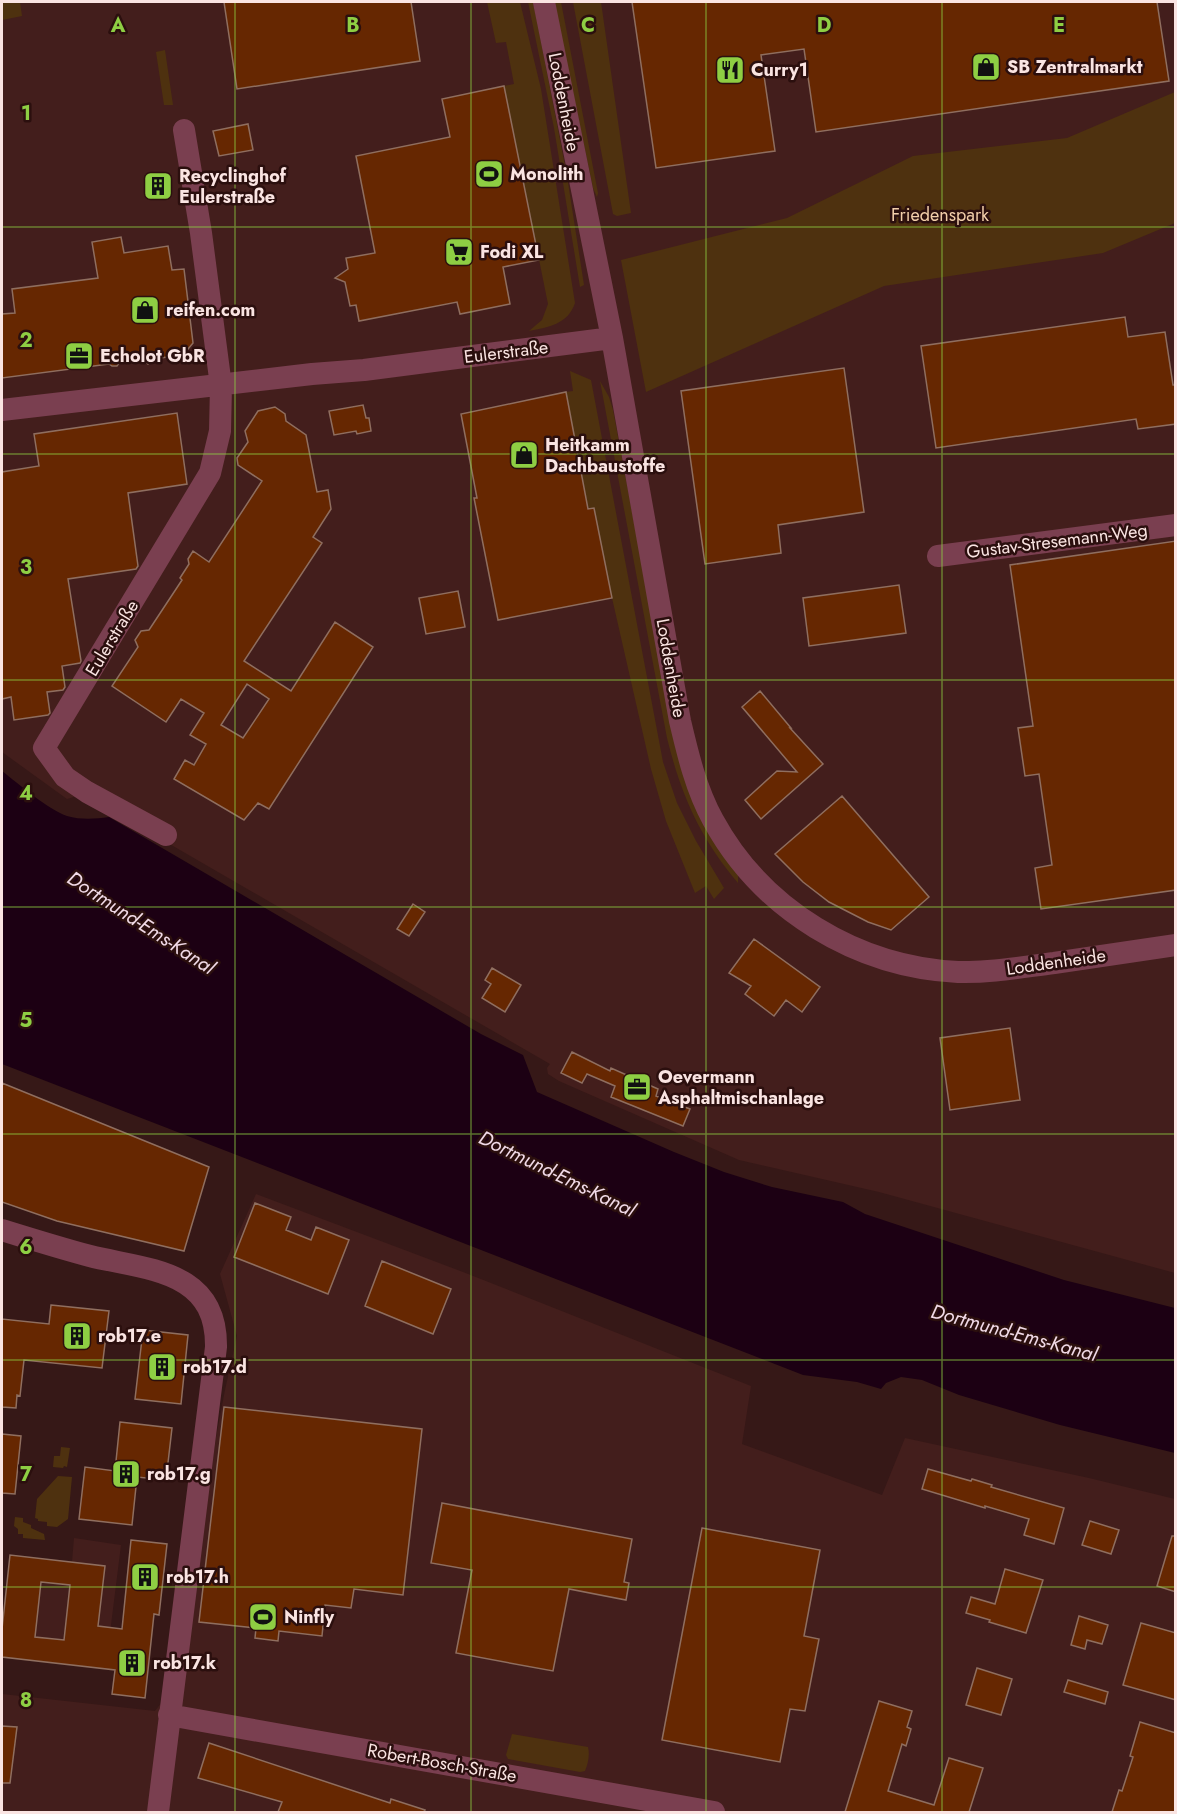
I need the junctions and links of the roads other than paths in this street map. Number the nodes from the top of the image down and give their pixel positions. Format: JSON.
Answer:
{"nodes":[{"id":1,"x":544,"y":2,"type":"edge"},
{"id":2,"x":184,"y":130,"type":"dead end"},
{"id":3,"x":612,"y":338,"type":"junction"},
{"id":4,"x":221,"y":386,"type":"junction"},
{"id":5,"x":2,"y":411,"type":"edge"},
{"id":6,"x":1176,"y":525,"type":"edge"},
{"id":7,"x":938,"y":556,"type":"dead end"},
{"id":8,"x":166,"y":835,"type":"dead end"},
{"id":9,"x":1176,"y":945,"type":"edge"},
{"id":10,"x":2,"y":1230,"type":"edge"},
{"id":11,"x":169,"y":1715,"type":"junction"},
{"id":12,"x":158,"y":1812,"type":"edge"},
{"id":13,"x":714,"y":1812,"type":"edge"}],
"edges":[{"from":1,"to":3,"type":"street","name":"Loddenheide"},
{"from":2,"to":4,"type":"street","name":"Eulerstraße"},
{"from":3,"to":4,"type":"street","name":"Eulerstraße"},
{"from":3,"to":9,"type":"street","name":"Loddenheide"},
{"from":4,"to":5,"type":"street","name":"Eulerstraße"},
{"from":4,"to":8,"type":"street","name":"Eulerstraße"},
{"from":6,"to":7,"type":"street","name":"Gustav-Stresemann-Weg"},
{"from":10,"to":11,"type":"street"},
{"from":11,"to":12,"type":"street"},
{"from":11,"to":13,"type":"street","name":"Robert-Bosch-Straße"}]}
